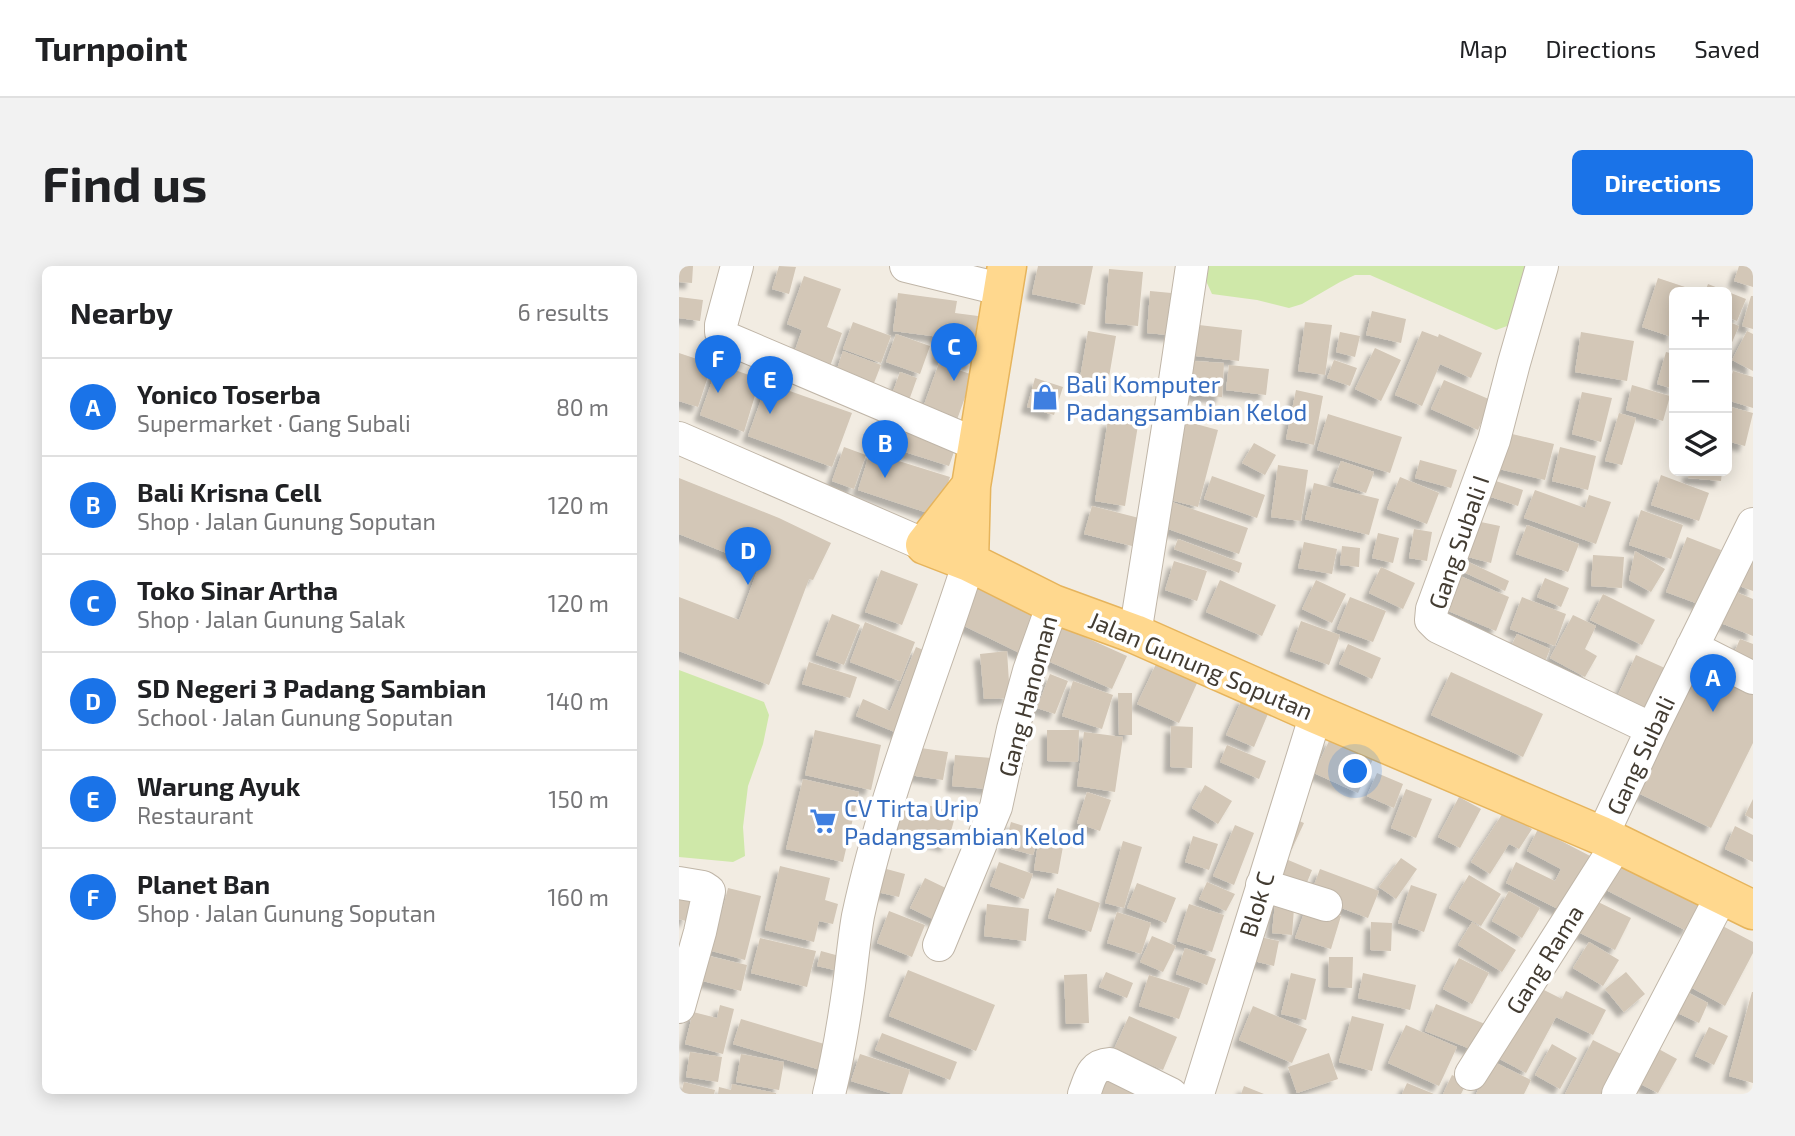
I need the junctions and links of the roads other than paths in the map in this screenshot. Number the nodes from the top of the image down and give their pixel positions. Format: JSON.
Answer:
{"nodes":[{"id":1,"x":737,"y":266,"type":"edge"},
{"id":2,"x":906,"y":266,"type":"edge"},
{"id":3,"x":1192,"y":266,"type":"edge"},
{"id":4,"x":1542,"y":266,"type":"edge"},
{"id":5,"x":1005,"y":278,"type":"edge"},
{"id":6,"x":679,"y":438,"type":"edge"},
{"id":7,"x":978,"y":445,"type":"junction"},
{"id":8,"x":971,"y":486,"type":"junction"},
{"id":9,"x":1753,"y":523,"type":"edge"},
{"id":10,"x":925,"y":545,"type":"junction"},
{"id":11,"x":969,"y":562,"type":"junction"},
{"id":12,"x":1053,"y":604,"type":"junction"},
{"id":13,"x":1135,"y":634,"type":"junction"},
{"id":14,"x":1692,"y":647,"type":"junction"},
{"id":15,"x":1753,"y":678,"type":"edge"},
{"id":16,"x":1315,"y":714,"type":"junction"},
{"id":17,"x":1652,"y":729,"type":"junction"},
{"id":18,"x":1609,"y":840,"type":"junction"},
{"id":19,"x":679,"y":883,"type":"edge"},
{"id":20,"x":1262,"y":885,"type":"junction"},
{"id":21,"x":1737,"y":902,"type":"edge"},
{"id":22,"x":1326,"y":905,"type":"dead end"},
{"id":23,"x":939,"y":945,"type":"dead end"},
{"id":24,"x":679,"y":1007,"type":"edge"},
{"id":25,"x":1471,"y":1074,"type":"dead end"},
{"id":26,"x":829,"y":1094,"type":"edge"},
{"id":27,"x":1084,"y":1094,"type":"edge"},
{"id":28,"x":1171,"y":1094,"type":"edge"},
{"id":29,"x":1198,"y":1094,"type":"edge"},
{"id":30,"x":1618,"y":1094,"type":"edge"}],
"edges":[{"from":1,"to":7,"type":"street"},
{"from":2,"to":5,"type":"street"},
{"from":3,"to":13,"type":"street"},
{"from":4,"to":17,"type":"street","name":"Gang Subali I"},
{"from":5,"to":7,"type":"main road"},
{"from":6,"to":10,"type":"street","name":"Jalan Gunung Soputan"},
{"from":7,"to":8,"type":"main road"},
{"from":8,"to":10,"type":"main road"},
{"from":8,"to":11,"type":"main road"},
{"from":9,"to":14,"type":"street","name":"Gang Subali"},
{"from":10,"to":11,"type":"main road","name":"Jalan Gunung Soputan"},
{"from":11,"to":12,"type":"main road","name":"Jalan Gunung Soputan"},
{"from":11,"to":26,"type":"street"},
{"from":12,"to":13,"type":"main road","name":"Jalan Gunung Soputan"},
{"from":12,"to":23,"type":"street","name":"Gang Hanoman"},
{"from":13,"to":16,"type":"main road","name":"Jalan Gunung Soputan"},
{"from":14,"to":15,"type":"street"},
{"from":14,"to":17,"type":"street","name":"Gang Subali"},
{"from":16,"to":18,"type":"main road","name":"Jalan Gunung Soputan"},
{"from":16,"to":20,"type":"street","name":"Blok C"},
{"from":17,"to":18,"type":"street","name":"Gang Subali"},
{"from":18,"to":21,"type":"main road","name":"Jalan Gunung Soputan"},
{"from":18,"to":25,"type":"street","name":"Gang Rama"},
{"from":19,"to":24,"type":"street"},
{"from":20,"to":22,"type":"street"},
{"from":20,"to":29,"type":"street","name":"Blok C"},
{"from":21,"to":30,"type":"street","name":"Jalan Gunung Soputan"},
{"from":27,"to":28,"type":"street"}]}
